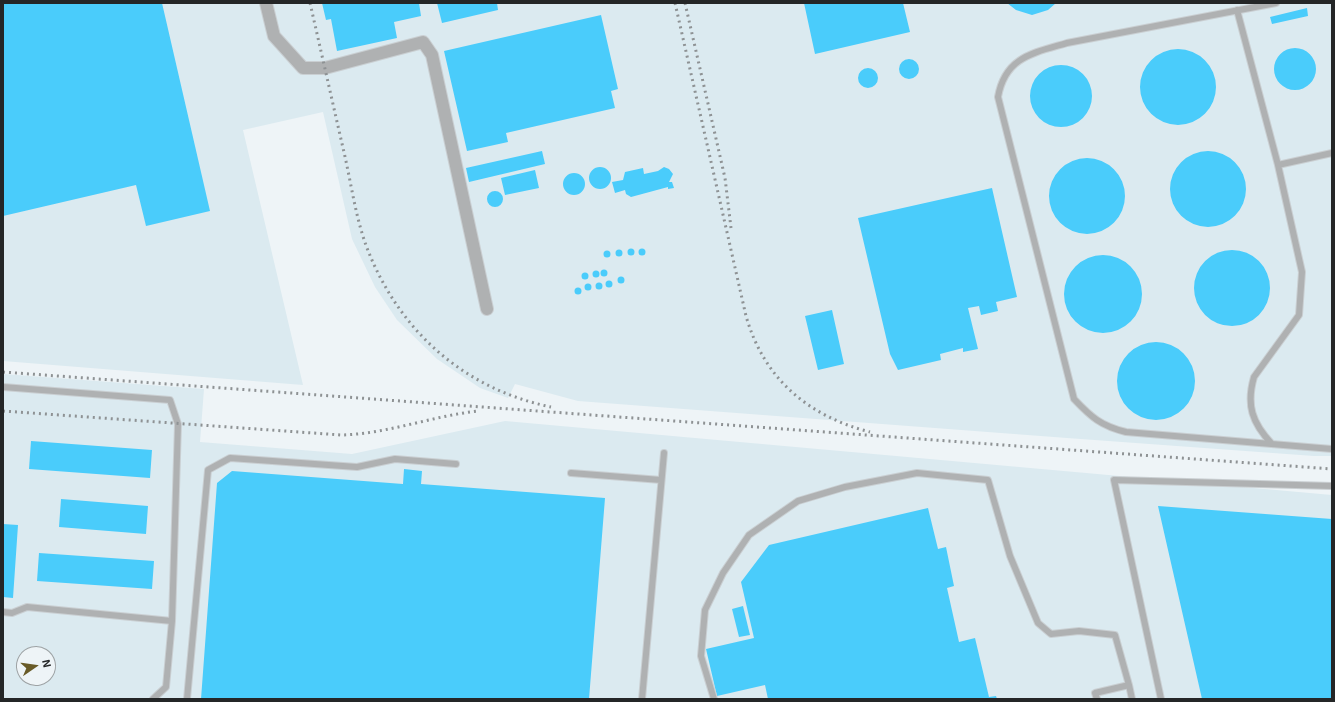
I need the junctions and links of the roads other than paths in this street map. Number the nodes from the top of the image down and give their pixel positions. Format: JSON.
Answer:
{"nodes":[{"id":1,"x":266,"y":3,"type":"edge"},
{"id":2,"x":1276,"y":3,"type":"edge"},
{"id":3,"x":1238,"y":10,"type":"junction"},
{"id":4,"x":1332,"y":153,"type":"edge"},
{"id":5,"x":1278,"y":165,"type":"junction"},
{"id":6,"x":487,"y":309,"type":"dead end"},
{"id":7,"x":3,"y":387,"type":"edge"},
{"id":8,"x":1272,"y":444,"type":"junction"},
{"id":9,"x":1332,"y":449,"type":"edge"},
{"id":10,"x":664,"y":453,"type":"dead end"},
{"id":11,"x":456,"y":464,"type":"dead end"},
{"id":12,"x":571,"y":473,"type":"dead end"},
{"id":13,"x":661,"y":480,"type":"junction"},
{"id":14,"x":1332,"y":486,"type":"edge"},
{"id":15,"x":3,"y":612,"type":"edge"},
{"id":16,"x":172,"y":621,"type":"junction"},
{"id":17,"x":1129,"y":685,"type":"junction"},
{"id":18,"x":153,"y":699,"type":"edge"},
{"id":19,"x":187,"y":699,"type":"edge"},
{"id":20,"x":642,"y":699,"type":"edge"},
{"id":21,"x":714,"y":699,"type":"edge"},
{"id":22,"x":1097,"y":699,"type":"edge"},
{"id":23,"x":1132,"y":699,"type":"edge"},
{"id":24,"x":1161,"y":699,"type":"edge"}],
"edges":[{"from":1,"to":6,"type":"street"},
{"from":2,"to":3,"type":"lane"},
{"from":3,"to":5,"type":"lane"},
{"from":3,"to":8,"type":"lane"},
{"from":4,"to":5,"type":"lane"},
{"from":5,"to":8,"type":"lane"},
{"from":7,"to":16,"type":"lane"},
{"from":8,"to":9,"type":"lane"},
{"from":10,"to":13,"type":"lane"},
{"from":11,"to":19,"type":"lane"},
{"from":12,"to":13,"type":"lane"},
{"from":13,"to":20,"type":"lane"},
{"from":14,"to":24,"type":"lane"},
{"from":15,"to":16,"type":"lane"},
{"from":16,"to":18,"type":"lane"},
{"from":17,"to":21,"type":"lane"},
{"from":17,"to":22,"type":"lane"},
{"from":17,"to":23,"type":"lane"}]}
